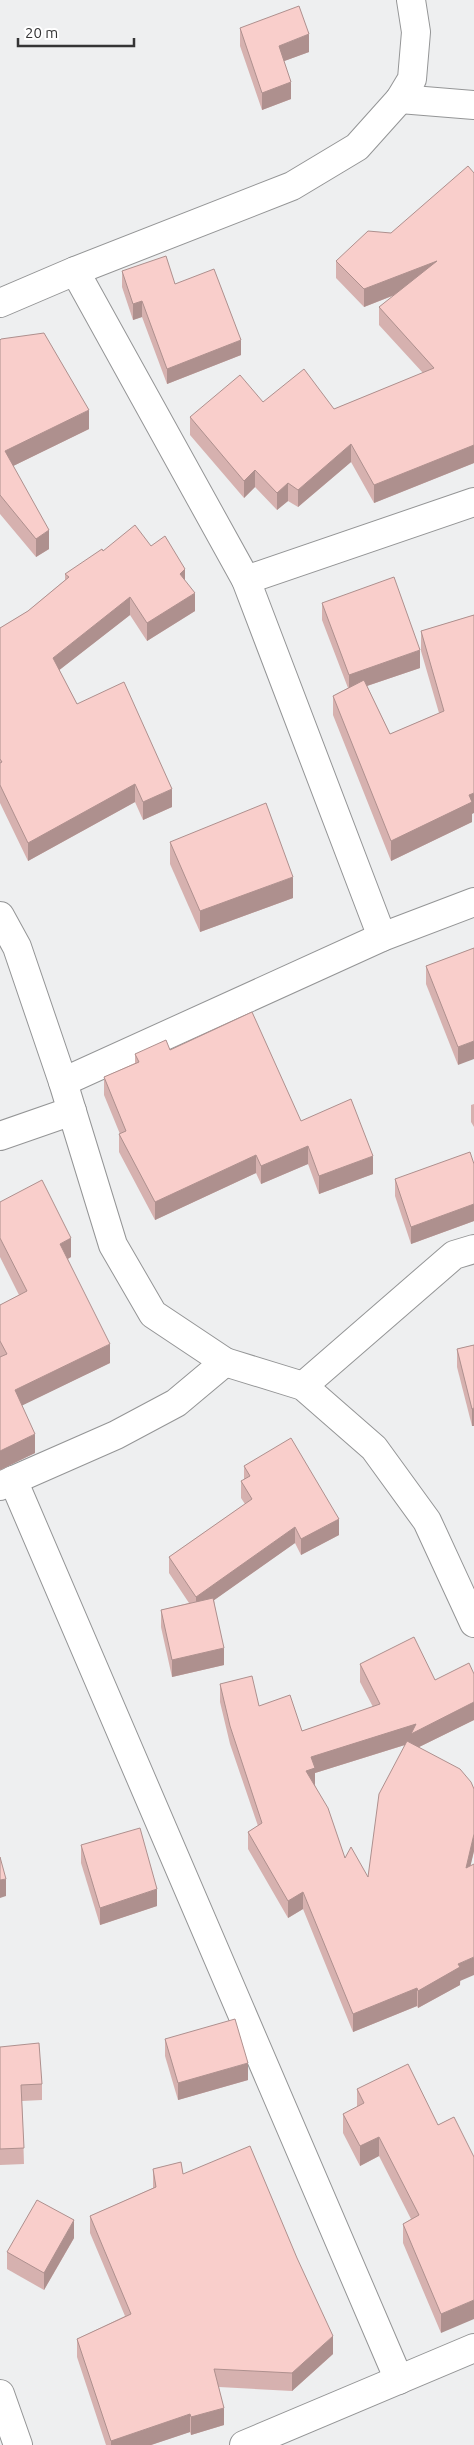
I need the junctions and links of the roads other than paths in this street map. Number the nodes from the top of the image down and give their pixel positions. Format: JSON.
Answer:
{"nodes":[{"id":1,"x":410,"y":0,"type":"edge"},
{"id":2,"x":400,"y":99,"type":"junction"},
{"id":3,"x":474,"y":105,"type":"edge"},
{"id":4,"x":75,"y":271,"type":"junction"},
{"id":5,"x":0,"y":303,"type":"edge"},
{"id":6,"x":474,"y":502,"type":"edge"},
{"id":7,"x":246,"y":580,"type":"junction"},
{"id":8,"x":474,"y":902,"type":"edge"},
{"id":9,"x":0,"y":916,"type":"edge"},
{"id":10,"x":382,"y":937,"type":"junction"},
{"id":11,"x":63,"y":1082,"type":"junction"},
{"id":12,"x":72,"y":1110,"type":"junction"},
{"id":13,"x":0,"y":1136,"type":"edge"},
{"id":14,"x":474,"y":1249,"type":"edge"},
{"id":15,"x":225,"y":1362,"type":"junction"},
{"id":16,"x":303,"y":1386,"type":"junction"},
{"id":17,"x":7,"y":1483,"type":"edge"},
{"id":18,"x":474,"y":1623,"type":"edge"},
{"id":19,"x":474,"y":2348,"type":"edge"},
{"id":20,"x":399,"y":2380,"type":"junction"},
{"id":21,"x":0,"y":2394,"type":"edge"},
{"id":22,"x":18,"y":2445,"type":"edge"},
{"id":23,"x":244,"y":2445,"type":"edge"}],
"edges":[{"from":1,"to":2,"type":"street"},
{"from":2,"to":3,"type":"street"},
{"from":2,"to":4,"type":"street"},
{"from":4,"to":5,"type":"street"},
{"from":4,"to":7,"type":"street"},
{"from":6,"to":7,"type":"street"},
{"from":7,"to":10,"type":"street"},
{"from":8,"to":10,"type":"street"},
{"from":9,"to":11,"type":"street"},
{"from":10,"to":11,"type":"street"},
{"from":11,"to":12,"type":"street"},
{"from":12,"to":13,"type":"street"},
{"from":12,"to":15,"type":"street"},
{"from":14,"to":16,"type":"street"},
{"from":15,"to":16,"type":"street"},
{"from":15,"to":17,"type":"street"},
{"from":16,"to":18,"type":"street"},
{"from":17,"to":20,"type":"street"},
{"from":19,"to":20,"type":"street"},
{"from":20,"to":23,"type":"street"},
{"from":21,"to":22,"type":"street"}]}
